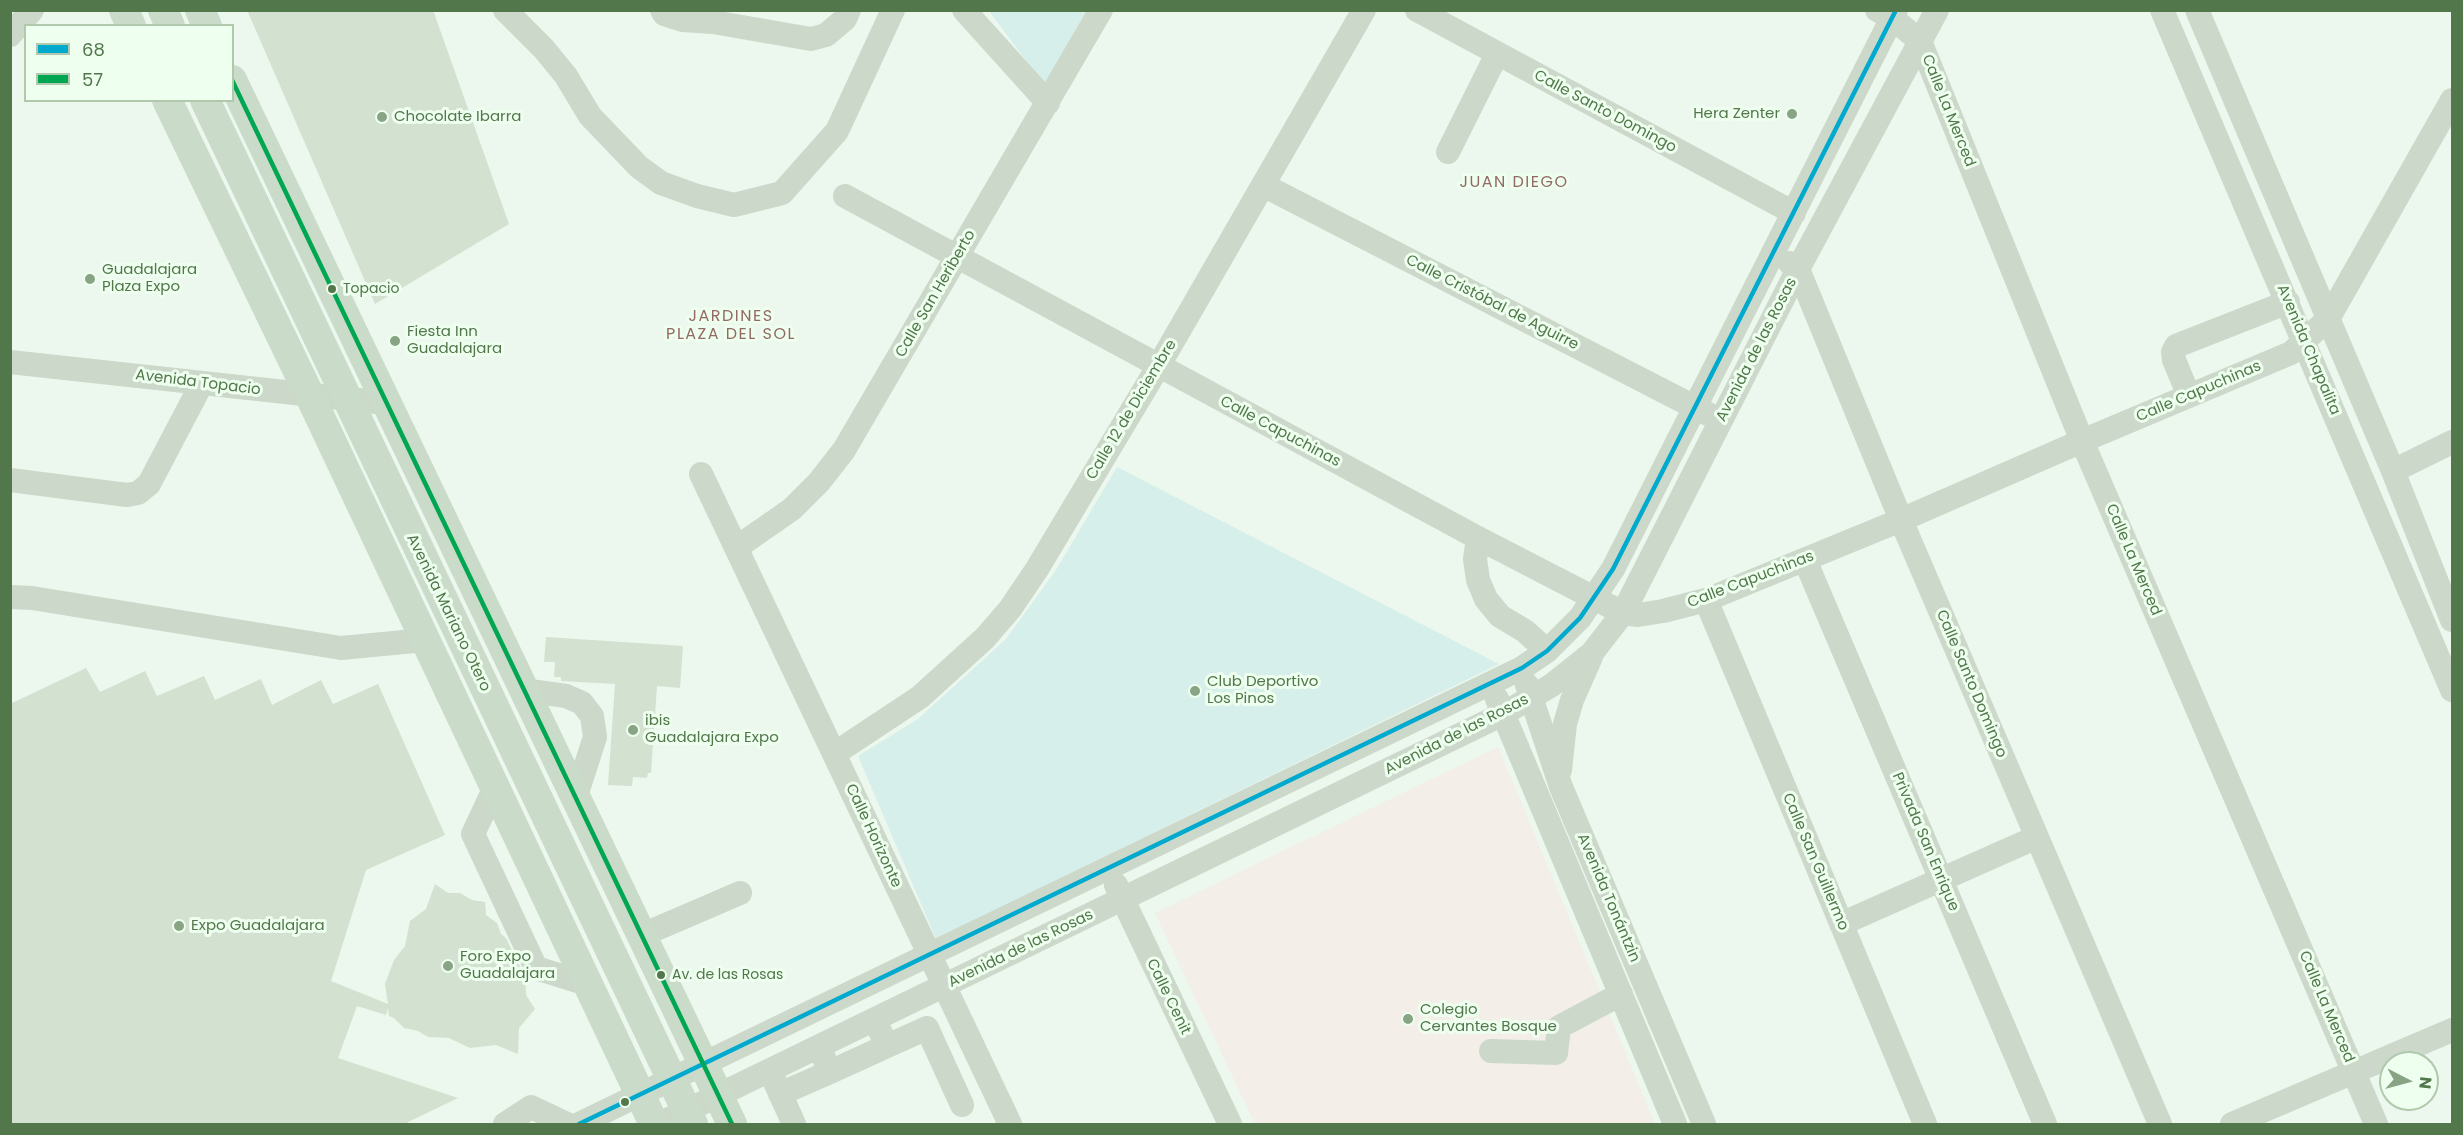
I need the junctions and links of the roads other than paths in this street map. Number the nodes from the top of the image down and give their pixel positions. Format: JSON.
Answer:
{"nodes":[{"id":1,"x":32,"y":10,"type":"edge"},
{"id":2,"x":124,"y":10,"type":"edge"},
{"id":3,"x":163,"y":10,"type":"edge"},
{"id":4,"x":200,"y":10,"type":"edge"},
{"id":5,"x":505,"y":10,"type":"edge"},
{"id":6,"x":662,"y":10,"type":"edge"},
{"id":7,"x":849,"y":10,"type":"edge"},
{"id":8,"x":893,"y":10,"type":"edge"},
{"id":9,"x":964,"y":10,"type":"edge"},
{"id":10,"x":1101,"y":10,"type":"edge"},
{"id":11,"x":1364,"y":10,"type":"edge"},
{"id":12,"x":1417,"y":10,"type":"edge"},
{"id":13,"x":1936,"y":10,"type":"edge"},
{"id":14,"x":2162,"y":10,"type":"edge"},
{"id":15,"x":2197,"y":10,"type":"edge"},
{"id":16,"x":1888,"y":13,"type":"edge"},
{"id":17,"x":130,"y":24,"type":"edge"},
{"id":18,"x":169,"y":24,"type":"edge"},
{"id":19,"x":206,"y":24,"type":"edge"},
{"id":20,"x":10,"y":35,"type":"edge"},
{"id":21,"x":2207,"y":35,"type":"junction"},
{"id":22,"x":1920,"y":42,"type":"junction"},
{"id":23,"x":2177,"y":48,"type":"junction"},
{"id":24,"x":1497,"y":54,"type":"junction"},
{"id":25,"x":234,"y":84,"type":"edge"},
{"id":26,"x":2452,"y":100,"type":"edge"},
{"id":27,"x":168,"y":102,"type":"edge"},
{"id":28,"x":206,"y":102,"type":"edge"},
{"id":29,"x":1048,"y":103,"type":"junction"},
{"id":30,"x":1448,"y":152,"type":"dead end"},
{"id":31,"x":1263,"y":185,"type":"junction"},
{"id":32,"x":845,"y":196,"type":"dead end"},
{"id":33,"x":1794,"y":213,"type":"junction"},
{"id":34,"x":1773,"y":251,"type":"junction"},
{"id":35,"x":957,"y":258,"type":"junction"},
{"id":36,"x":1798,"y":269,"type":"junction"},
{"id":37,"x":2288,"y":302,"type":"junction"},
{"id":38,"x":2328,"y":320,"type":"junction"},
{"id":39,"x":2305,"y":343,"type":"junction"},
{"id":40,"x":10,"y":362,"type":"edge"},
{"id":41,"x":1158,"y":367,"type":"junction"},
{"id":42,"x":202,"y":383,"type":"junction"},
{"id":43,"x":310,"y":396,"type":"junction"},
{"id":44,"x":2189,"y":396,"type":"junction"},
{"id":45,"x":346,"y":399,"type":"junction"},
{"id":46,"x":386,"y":403,"type":"junction"},
{"id":47,"x":1694,"y":407,"type":"junction"},
{"id":48,"x":1721,"y":420,"type":"junction"},
{"id":49,"x":2082,"y":441,"type":"junction"},
{"id":50,"x":2452,"y":442,"type":"edge"},
{"id":51,"x":2393,"y":471,"type":"junction"},
{"id":52,"x":701,"y":474,"type":"dead end"},
{"id":53,"x":10,"y":480,"type":"edge"},
{"id":54,"x":1901,"y":520,"type":"junction"},
{"id":55,"x":1478,"y":538,"type":"junction"},
{"id":56,"x":736,"y":548,"type":"junction"},
{"id":57,"x":1804,"y":560,"type":"junction"},
{"id":58,"x":10,"y":597,"type":"edge"},
{"id":59,"x":1595,"y":598,"type":"junction"},
{"id":60,"x":1706,"y":600,"type":"junction"},
{"id":61,"x":1623,"y":613,"type":"junction"},
{"id":62,"x":2452,"y":620,"type":"edge"},
{"id":63,"x":425,"y":640,"type":"junction"},
{"id":64,"x":1547,"y":651,"type":"junction"},
{"id":65,"x":1592,"y":653,"type":"junction"},
{"id":66,"x":1522,"y":668,"type":"junction"},
{"id":67,"x":2450,"y":675,"type":"edge"},
{"id":68,"x":1491,"y":683,"type":"junction"},
{"id":69,"x":523,"y":690,"type":"junction"},
{"id":70,"x":1530,"y":699,"type":"junction"},
{"id":71,"x":1503,"y":714,"type":"junction"},
{"id":72,"x":834,"y":754,"type":"junction"},
{"id":73,"x":1561,"y":787,"type":"junction"},
{"id":74,"x":495,"y":788,"type":"junction"},
{"id":75,"x":575,"y":799,"type":"junction"},
{"id":76,"x":2037,"y":837,"type":"junction"},
{"id":77,"x":1109,"y":869,"type":"junction"},
{"id":78,"x":1941,"y":880,"type":"junction"},
{"id":79,"x":740,"y":893,"type":"dead end"},
{"id":80,"x":1122,"y":900,"type":"junction"},
{"id":81,"x":1841,"y":924,"type":"junction"},
{"id":82,"x":640,"y":936,"type":"junction"},
{"id":83,"x":930,"y":956,"type":"junction"},
{"id":84,"x":587,"y":984,"type":"junction"},
{"id":85,"x":944,"y":986,"type":"junction"},
{"id":86,"x":1621,"y":994,"type":"junction"},
{"id":87,"x":875,"y":1019,"type":"junction"},
{"id":88,"x":2452,"y":1030,"type":"edge"},
{"id":89,"x":819,"y":1046,"type":"junction"},
{"id":90,"x":887,"y":1046,"type":"junction"},
{"id":91,"x":1491,"y":1051,"type":"dead end"},
{"id":92,"x":702,"y":1065,"type":"junction"},
{"id":93,"x":770,"y":1070,"type":"junction"},
{"id":94,"x":830,"y":1072,"type":"junction"},
{"id":95,"x":2354,"y":1072,"type":"junction"},
{"id":96,"x":671,"y":1080,"type":"junction"},
{"id":97,"x":780,"y":1094,"type":"junction"},
{"id":98,"x":640,"y":1095,"type":"junction"},
{"id":99,"x":717,"y":1095,"type":"junction"},
{"id":100,"x":962,"y":1105,"type":"dead end"},
{"id":101,"x":690,"y":1118,"type":"edge"},
{"id":102,"x":505,"y":1125,"type":"edge"},
{"id":103,"x":567,"y":1125,"type":"edge"},
{"id":104,"x":579,"y":1125,"type":"edge"},
{"id":105,"x":657,"y":1125,"type":"edge"},
{"id":106,"x":732,"y":1125,"type":"edge"},
{"id":107,"x":794,"y":1125,"type":"edge"},
{"id":108,"x":1010,"y":1125,"type":"edge"},
{"id":109,"x":1230,"y":1125,"type":"edge"},
{"id":110,"x":1675,"y":1125,"type":"edge"},
{"id":111,"x":1704,"y":1125,"type":"edge"},
{"id":112,"x":1925,"y":1125,"type":"edge"},
{"id":113,"x":2045,"y":1125,"type":"edge"},
{"id":114,"x":2160,"y":1125,"type":"edge"},
{"id":115,"x":2232,"y":1125,"type":"edge"},
{"id":116,"x":2376,"y":1125,"type":"edge"}],
"edges":[{"from":1,"to":20,"type":"street"},
{"from":2,"to":17,"type":"main road"},
{"from":3,"to":18,"type":"main road"},
{"from":4,"to":19,"type":"main road"},
{"from":5,"to":8,"type":"street"},
{"from":6,"to":7,"type":"street"},
{"from":9,"to":29,"type":"street"},
{"from":10,"to":29,"type":"street","name":"Calle San Heriberto"},
{"from":11,"to":31,"type":"street","name":"Calle 12 de Diciembre"},
{"from":12,"to":24,"type":"street","name":"Calle Santo Domingo"},
{"from":13,"to":22,"type":"street","name":"Avenida de las Rosas"},
{"from":14,"to":23,"type":"street","name":"Avenida Chapalita"},
{"from":15,"to":21,"type":"street","name":"Avenida Chapalita"},
{"from":16,"to":22,"type":"street","name":"Calle La Merced"},
{"from":16,"to":33,"type":"street","name":"Avenida de las Rosas"},
{"from":21,"to":23,"type":"street"},
{"from":21,"to":38,"type":"street","name":"Avenida Chapalita"},
{"from":22,"to":36,"type":"street","name":"Avenida de las Rosas"},
{"from":22,"to":49,"type":"street","name":"Calle La Merced"},
{"from":23,"to":37,"type":"street","name":"Avenida Chapalita"},
{"from":24,"to":30,"type":"street"},
{"from":24,"to":33,"type":"street","name":"Calle Santo Domingo"},
{"from":25,"to":46,"type":"main road"},
{"from":26,"to":38,"type":"street","name":"Calle Capuchinas"},
{"from":27,"to":43,"type":"main road","name":"Avenida Mariano Otero"},
{"from":28,"to":45,"type":"main road","name":"Avenida Mariano Otero"},
{"from":29,"to":35,"type":"street","name":"Calle San Heriberto"},
{"from":31,"to":41,"type":"street","name":"Calle 12 de Diciembre"},
{"from":31,"to":47,"type":"street","name":"Calle Cristóbal de Aguirre"},
{"from":32,"to":35,"type":"street","name":"Calle Capuchinas"},
{"from":33,"to":34,"type":"street","name":"Avenida de las Rosas"},
{"from":34,"to":36,"type":"street"},
{"from":34,"to":47,"type":"street","name":"Avenida de las Rosas"},
{"from":35,"to":41,"type":"street","name":"Calle Capuchinas"},
{"from":35,"to":56,"type":"street","name":"Calle San Heriberto"},
{"from":36,"to":48,"type":"street","name":"Avenida de las Rosas"},
{"from":36,"to":54,"type":"street","name":"Calle Santo Domingo"},
{"from":37,"to":39,"type":"street","name":"Avenida Chapalita"},
{"from":37,"to":44,"type":"street"},
{"from":38,"to":39,"type":"street","name":"Calle Capuchinas"},
{"from":38,"to":51,"type":"street","name":"Avenida Chapalita"},
{"from":39,"to":44,"type":"street","name":"Calle Capuchinas"},
{"from":39,"to":67,"type":"street","name":"Avenida Chapalita"},
{"from":40,"to":42,"type":"street","name":"Avenida Topacio"},
{"from":41,"to":55,"type":"street","name":"Calle Capuchinas"},
{"from":41,"to":72,"type":"street","name":"Calle 12 de Diciembre"},
{"from":42,"to":43,"type":"street","name":"Avenida Topacio"},
{"from":42,"to":53,"type":"street"},
{"from":43,"to":45,"type":"street","name":"Avenida Topacio"},
{"from":43,"to":63,"type":"main road","name":"Avenida Mariano Otero"},
{"from":44,"to":49,"type":"street","name":"Calle Capuchinas"},
{"from":45,"to":46,"type":"street","name":"Avenida Topacio"},
{"from":45,"to":96,"type":"main road","name":"Avenida Mariano Otero"},
{"from":46,"to":69,"type":"main road"},
{"from":47,"to":48,"type":"street","name":"Calle Cristóbal de Aguirre"},
{"from":47,"to":59,"type":"street","name":"Avenida de las Rosas"},
{"from":48,"to":61,"type":"street","name":"Avenida de las Rosas"},
{"from":49,"to":54,"type":"street","name":"Calle Capuchinas"},
{"from":49,"to":95,"type":"street","name":"Calle La Merced"},
{"from":50,"to":51,"type":"street"},
{"from":51,"to":62,"type":"street","name":"Avenida Chapalita"},
{"from":52,"to":56,"type":"street","name":"Calle Horizonte"},
{"from":54,"to":57,"type":"street","name":"Calle Capuchinas"},
{"from":54,"to":76,"type":"street","name":"Calle Santo Domingo"},
{"from":55,"to":59,"type":"street","name":"Calle Capuchinas"},
{"from":55,"to":64,"type":"street"},
{"from":56,"to":72,"type":"street","name":"Calle Horizonte"},
{"from":57,"to":60,"type":"street","name":"Calle Capuchinas"},
{"from":57,"to":78,"type":"street","name":"Privada San Enrique"},
{"from":58,"to":63,"type":"street"},
{"from":59,"to":61,"type":"street","name":"Calle Capuchinas"},
{"from":59,"to":64,"type":"street","name":"Avenida de las Rosas"},
{"from":60,"to":61,"type":"street","name":"Calle Capuchinas"},
{"from":60,"to":81,"type":"street","name":"Calle San Guillermo"},
{"from":61,"to":65,"type":"street","name":"Avenida de las Rosas"},
{"from":63,"to":74,"type":"main road","name":"Avenida Mariano Otero"},
{"from":64,"to":66,"type":"street","name":"Avenida de las Rosas"},
{"from":65,"to":70,"type":"street","name":"Avenida de las Rosas"},
{"from":65,"to":73,"type":"street"},
{"from":66,"to":68,"type":"street","name":"Avenida de las Rosas"},
{"from":66,"to":70,"type":"street","name":"Avenida Tonántzin"},
{"from":68,"to":71,"type":"street","name":"Avenida Tonántzin"},
{"from":68,"to":77,"type":"street","name":"Avenida de las Rosas"},
{"from":69,"to":75,"type":"main road"},
{"from":69,"to":75,"type":"street"},
{"from":70,"to":71,"type":"street","name":"Avenida de las Rosas"},
{"from":70,"to":73,"type":"street","name":"Avenida Tonántzin"},
{"from":71,"to":80,"type":"street","name":"Avenida de las Rosas"},
{"from":71,"to":86,"type":"street","name":"Avenida Tonántzin"},
{"from":72,"to":83,"type":"street","name":"Calle Horizonte"},
{"from":73,"to":111,"type":"street","name":"Avenida Tonántzin"},
{"from":74,"to":84,"type":"main road","name":"Avenida Mariano Otero"},
{"from":74,"to":84,"type":"street"},
{"from":75,"to":82,"type":"main road"},
{"from":76,"to":78,"type":"street"},
{"from":76,"to":114,"type":"street","name":"Calle Santo Domingo"},
{"from":77,"to":80,"type":"street","name":"Calle Cenit"},
{"from":77,"to":83,"type":"street","name":"Avenida de las Rosas"},
{"from":78,"to":81,"type":"street"},
{"from":78,"to":113,"type":"street","name":"Privada San Enrique"},
{"from":79,"to":82,"type":"street"},
{"from":80,"to":85,"type":"street","name":"Avenida de las Rosas"},
{"from":80,"to":109,"type":"street","name":"Calle Cenit"},
{"from":81,"to":112,"type":"street","name":"Calle San Guillermo"},
{"from":82,"to":92,"type":"main road"},
{"from":83,"to":85,"type":"street","name":"Calle Horizonte"},
{"from":83,"to":92,"type":"street","name":"Avenida de las Rosas"},
{"from":84,"to":98,"type":"main road","name":"Avenida Mariano Otero"},
{"from":85,"to":87,"type":"street","name":"Avenida de las Rosas"},
{"from":85,"to":108,"type":"street","name":"Calle Horizonte"},
{"from":86,"to":91,"type":"street"},
{"from":86,"to":110,"type":"street","name":"Avenida Tonántzin"},
{"from":87,"to":89,"type":"street","name":"Avenida de las Rosas"},
{"from":87,"to":90,"type":"street"},
{"from":88,"to":95,"type":"street"},
{"from":89,"to":93,"type":"street","name":"Avenida de las Rosas"},
{"from":89,"to":94,"type":"street"},
{"from":90,"to":94,"type":"street"},
{"from":90,"to":100,"type":"street"},
{"from":92,"to":96,"type":"street","name":"Avenida de las Rosas"},
{"from":92,"to":99,"type":"main road"},
{"from":93,"to":97,"type":"street"},
{"from":93,"to":99,"type":"street","name":"Avenida de las Rosas"},
{"from":94,"to":97,"type":"street"},
{"from":95,"to":115,"type":"street"},
{"from":95,"to":116,"type":"street","name":"Calle La Merced"},
{"from":96,"to":98,"type":"street","name":"Avenida de las Rosas"},
{"from":96,"to":101,"type":"main road","name":"Avenida Mariano Otero"},
{"from":97,"to":107,"type":"street"},
{"from":98,"to":104,"type":"street","name":"Avenida de las Rosas"},
{"from":98,"to":105,"type":"main road","name":"Avenida Mariano Otero"},
{"from":99,"to":101,"type":"street","name":"Avenida de las Rosas"},
{"from":99,"to":106,"type":"main road"},
{"from":101,"to":105,"type":"street","name":"Avenida de las Rosas"},
{"from":102,"to":103,"type":"street"}]}
